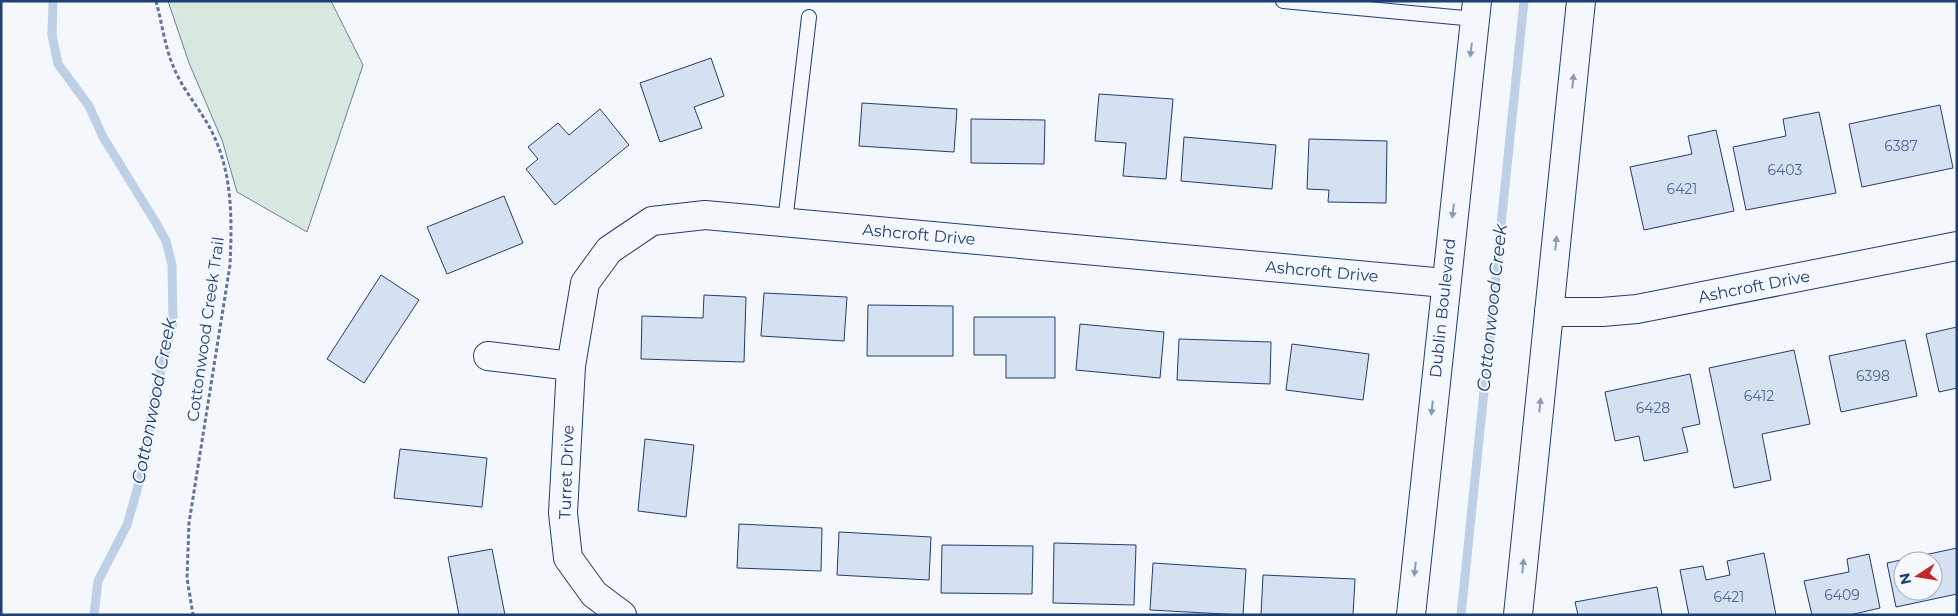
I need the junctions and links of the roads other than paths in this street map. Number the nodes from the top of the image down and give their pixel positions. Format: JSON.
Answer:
{"nodes":[{"id":1,"x":1282,"y":1,"type":"edge"},
{"id":2,"x":1581,"y":1,"type":"edge"},
{"id":3,"x":1476,"y":10,"type":"edge"},
{"id":4,"x":809,"y":17,"type":"dead end"},
{"id":5,"x":785,"y":222,"type":"junction"},
{"id":6,"x":1957,"y":246,"type":"edge"},
{"id":7,"x":1445,"y":283,"type":"junction"},
{"id":8,"x":1549,"y":312,"type":"junction"},
{"id":9,"x":488,"y":356,"type":"dead end"},
{"id":10,"x":571,"y":366,"type":"junction"},
{"id":11,"x":622,"y":615,"type":"edge"},
{"id":12,"x":1411,"y":615,"type":"edge"},
{"id":13,"x":1518,"y":615,"type":"edge"}],
"edges":[{"from":1,"to":3,"type":"lane"},
{"from":8,"to":2,"type":"street","one_way":true},
{"from":3,"to":7,"type":"street","name":"Dublin Boulevard","one_way":true},
{"from":4,"to":5,"type":"lane"},
{"from":5,"to":7,"type":"street","name":"Ashcroft Drive"},
{"from":5,"to":10,"type":"street","name":"Ashcroft Drive"},
{"from":6,"to":8,"type":"street","name":"Ashcroft Drive"},
{"from":7,"to":12,"type":"street","name":"Dublin Boulevard","one_way":true},
{"from":13,"to":8,"type":"street","one_way":true},
{"from":9,"to":10,"type":"street"},
{"from":10,"to":11,"type":"street","name":"Turret Drive"}]}
